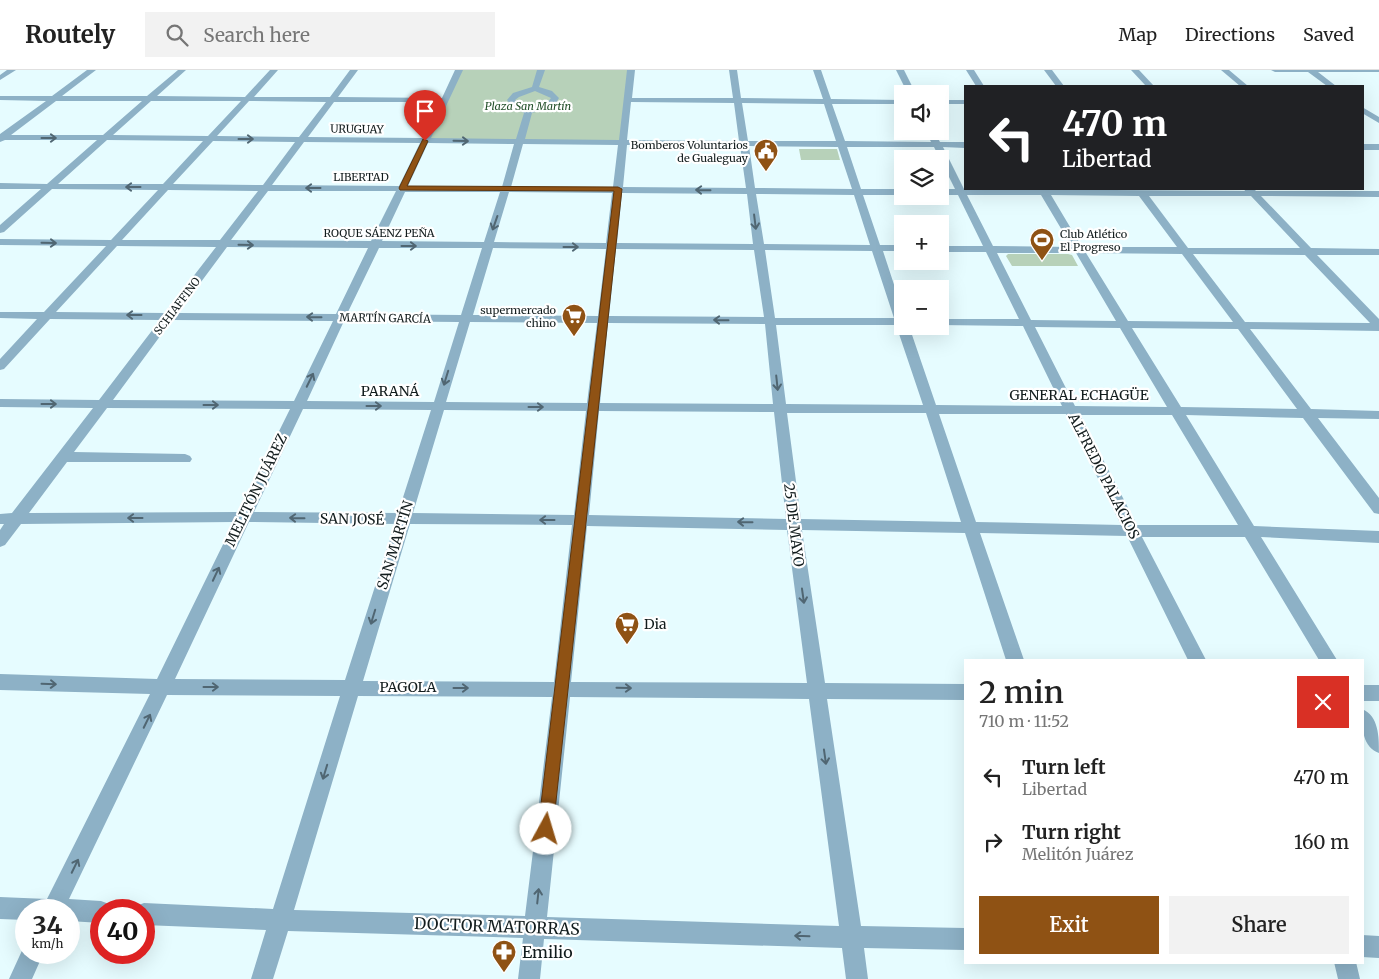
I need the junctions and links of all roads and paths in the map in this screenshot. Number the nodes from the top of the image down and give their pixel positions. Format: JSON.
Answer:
{"nodes":[{"id":1,"x":12,"y":70,"type":"edge"},
{"id":2,"x":92,"y":70,"type":"edge"},
{"id":3,"x":182,"y":70,"type":"edge"},
{"id":4,"x":274,"y":70,"type":"edge"},
{"id":5,"x":354,"y":70,"type":"edge"},
{"id":6,"x":459,"y":70,"type":"edge"},
{"id":7,"x":541,"y":70,"type":"edge"},
{"id":8,"x":631,"y":70,"type":"edge"},
{"id":9,"x":733,"y":70,"type":"edge"},
{"id":10,"x":817,"y":70,"type":"edge"},
{"id":11,"x":900,"y":70,"type":"edge"},
{"id":12,"x":970,"y":70,"type":"edge"},
{"id":13,"x":1048,"y":70,"type":"edge"},
{"id":14,"x":1135,"y":70,"type":"edge"},
{"id":15,"x":1225,"y":70,"type":"edge"},
{"id":16,"x":1275,"y":70,"type":"edge"},
{"id":17,"x":1310,"y":70,"type":"edge"},
{"id":18,"x":1379,"y":70,"type":"edge"},
{"id":19,"x":0,"y":78,"type":"edge"},
{"id":20,"x":908,"y":85,"type":"edge"},
{"id":21,"x":979,"y":85,"type":"edge"},
{"id":22,"x":1059,"y":85,"type":"edge"},
{"id":23,"x":1149,"y":85,"type":"edge"},
{"id":24,"x":1243,"y":85,"type":"edge"},
{"id":25,"x":1331,"y":85,"type":"edge"},
{"id":26,"x":536,"y":88,"type":"junction"},
{"id":27,"x":0,"y":98,"type":"edge"},
{"id":28,"x":54,"y":98,"type":"junction"},
{"id":29,"x":149,"y":99,"type":"junction"},
{"id":30,"x":246,"y":100,"type":"junction"},
{"id":31,"x":332,"y":100,"type":"junction"},
{"id":32,"x":445,"y":100,"type":"junction"},
{"id":33,"x":628,"y":100,"type":"junction"},
{"id":34,"x":736,"y":101,"type":"junction"},
{"id":35,"x":828,"y":101,"type":"junction"},
{"id":36,"x":894,"y":102,"type":"edge"},
{"id":37,"x":949,"y":102,"type":"edge"},
{"id":38,"x":964,"y":102,"type":"edge"},
{"id":39,"x":1365,"y":108,"type":"edge"},
{"id":40,"x":528,"y":112,"type":"junction"},
{"id":41,"x":1379,"y":121,"type":"edge"},
{"id":42,"x":1,"y":138,"type":"edge"},
{"id":43,"x":104,"y":138,"type":"junction"},
{"id":44,"x":210,"y":139,"type":"junction"},
{"id":45,"x":302,"y":140,"type":"junction"},
{"id":46,"x":934,"y":140,"type":"edge"},
{"id":47,"x":425,"y":141,"type":"junction"},
{"id":48,"x":519,"y":142,"type":"junction"},
{"id":49,"x":622,"y":143,"type":"junction"},
{"id":50,"x":743,"y":144,"type":"junction"},
{"id":51,"x":842,"y":144,"type":"junction"},
{"id":52,"x":937,"y":145,"type":"junction"},
{"id":53,"x":964,"y":145,"type":"edge"},
{"id":54,"x":1364,"y":147,"type":"edge"},
{"id":55,"x":1379,"y":147,"type":"edge"},
{"id":56,"x":0,"y":186,"type":"edge"},
{"id":57,"x":50,"y":186,"type":"junction"},
{"id":58,"x":166,"y":187,"type":"junction"},
{"id":59,"x":266,"y":188,"type":"junction"},
{"id":60,"x":402,"y":188,"type":"junction"},
{"id":61,"x":506,"y":188,"type":"junction"},
{"id":62,"x":618,"y":189,"type":"junction"},
{"id":63,"x":751,"y":190,"type":"junction"},
{"id":64,"x":1043,"y":190,"type":"edge"},
{"id":65,"x":1141,"y":191,"type":"edge"},
{"id":66,"x":1251,"y":191,"type":"edge"},
{"id":67,"x":858,"y":192,"type":"junction"},
{"id":68,"x":894,"y":192,"type":"edge"},
{"id":69,"x":949,"y":192,"type":"edge"},
{"id":70,"x":961,"y":192,"type":"junction"},
{"id":71,"x":1370,"y":192,"type":"edge"},
{"id":72,"x":1379,"y":202,"type":"edge"},
{"id":73,"x":0,"y":230,"type":"edge"},
{"id":74,"x":0,"y":242,"type":"edge"},
{"id":75,"x":113,"y":244,"type":"junction"},
{"id":76,"x":223,"y":244,"type":"junction"},
{"id":77,"x":374,"y":246,"type":"junction"},
{"id":78,"x":487,"y":246,"type":"junction"},
{"id":79,"x":611,"y":247,"type":"junction"},
{"id":80,"x":758,"y":248,"type":"junction"},
{"id":81,"x":876,"y":248,"type":"junction"},
{"id":82,"x":894,"y":248,"type":"edge"},
{"id":83,"x":949,"y":249,"type":"edge"},
{"id":84,"x":989,"y":249,"type":"junction"},
{"id":85,"x":1079,"y":250,"type":"junction"},
{"id":86,"x":1184,"y":251,"type":"junction"},
{"id":87,"x":1308,"y":252,"type":"junction"},
{"id":88,"x":1379,"y":252,"type":"edge"},
{"id":89,"x":894,"y":301,"type":"edge"},
{"id":90,"x":0,"y":315,"type":"edge"},
{"id":91,"x":47,"y":315,"type":"junction"},
{"id":92,"x":170,"y":315,"type":"junction"},
{"id":93,"x":340,"y":318,"type":"junction"},
{"id":94,"x":464,"y":319,"type":"junction"},
{"id":95,"x":603,"y":319,"type":"junction"},
{"id":96,"x":770,"y":321,"type":"junction"},
{"id":97,"x":949,"y":322,"type":"edge"},
{"id":98,"x":1028,"y":323,"type":"junction"},
{"id":99,"x":1123,"y":323,"type":"junction"},
{"id":100,"x":894,"y":324,"type":"edge"},
{"id":101,"x":1241,"y":326,"type":"junction"},
{"id":102,"x":1379,"y":326,"type":"edge"},
{"id":103,"x":906,"y":335,"type":"edge"},
{"id":104,"x":0,"y":366,"type":"edge"},
{"id":105,"x":0,"y":403,"type":"edge"},
{"id":106,"x":103,"y":404,"type":"junction"},
{"id":107,"x":297,"y":406,"type":"junction"},
{"id":108,"x":438,"y":407,"type":"junction"},
{"id":109,"x":593,"y":408,"type":"junction"},
{"id":110,"x":779,"y":409,"type":"junction"},
{"id":111,"x":931,"y":410,"type":"junction"},
{"id":112,"x":1177,"y":411,"type":"junction"},
{"id":113,"x":1072,"y":412,"type":"junction"},
{"id":114,"x":1308,"y":415,"type":"junction"},
{"id":115,"x":1379,"y":415,"type":"edge"},
{"id":116,"x":63,"y":457,"type":"junction"},
{"id":117,"x":185,"y":459,"type":"dead end"},
{"id":118,"x":1379,"y":509,"type":"edge"},
{"id":119,"x":243,"y":517,"type":"junction"},
{"id":120,"x":0,"y":519,"type":"edge"},
{"id":121,"x":17,"y":519,"type":"junction"},
{"id":122,"x":403,"y":520,"type":"junction"},
{"id":123,"x":580,"y":520,"type":"junction"},
{"id":124,"x":794,"y":523,"type":"junction"},
{"id":125,"x":970,"y":528,"type":"junction"},
{"id":126,"x":1132,"y":531,"type":"junction"},
{"id":127,"x":1250,"y":531,"type":"junction"},
{"id":128,"x":1379,"y":537,"type":"edge"},
{"id":129,"x":0,"y":541,"type":"edge"},
{"id":130,"x":1015,"y":659,"type":"edge"},
{"id":131,"x":1196,"y":659,"type":"edge"},
{"id":132,"x":1327,"y":659,"type":"edge"},
{"id":133,"x":0,"y":682,"type":"edge"},
{"id":134,"x":163,"y":687,"type":"junction"},
{"id":135,"x":352,"y":687,"type":"junction"},
{"id":136,"x":562,"y":688,"type":"junction"},
{"id":137,"x":816,"y":690,"type":"junction"},
{"id":138,"x":964,"y":692,"type":"edge"},
{"id":139,"x":1364,"y":692,"type":"edge"},
{"id":140,"x":1379,"y":693,"type":"edge"},
{"id":141,"x":1364,"y":720,"type":"edge"},
{"id":142,"x":1379,"y":744,"type":"edge"},
{"id":143,"x":58,"y":899,"type":"edge"},
{"id":144,"x":0,"y":908,"type":"edge"},
{"id":145,"x":15,"y":909,"type":"edge"},
{"id":146,"x":155,"y":914,"type":"edge"},
{"id":147,"x":280,"y":920,"type":"junction"},
{"id":148,"x":535,"y":927,"type":"junction"},
{"id":149,"x":851,"y":937,"type":"junction"},
{"id":150,"x":964,"y":938,"type":"edge"},
{"id":151,"x":1364,"y":946,"type":"edge"},
{"id":152,"x":1379,"y":947,"type":"edge"},
{"id":153,"x":27,"y":964,"type":"edge"},
{"id":154,"x":1345,"y":964,"type":"edge"},
{"id":155,"x":20,"y":979,"type":"edge"},
{"id":156,"x":262,"y":979,"type":"edge"},
{"id":157,"x":529,"y":979,"type":"edge"},
{"id":158,"x":857,"y":979,"type":"edge"},
{"id":159,"x":1349,"y":979,"type":"edge"}],
"edges":[{"from":1,"to":19,"type":"street"},
{"from":2,"to":28,"type":"street"},
{"from":3,"to":29,"type":"street"},
{"from":4,"to":30,"type":"street"},
{"from":5,"to":31,"type":"street","name":"SCHIAFFINO"},
{"from":6,"to":32,"type":"street","name":"MELITÓN JUÁREZ"},
{"from":7,"to":26,"type":"street"},
{"from":8,"to":33,"type":"street"},
{"from":9,"to":34,"type":"street","name":"25 DE MAYO"},
{"from":10,"to":35,"type":"street"},
{"from":11,"to":20,"type":"street"},
{"from":12,"to":21,"type":"street"},
{"from":13,"to":22,"type":"street"},
{"from":14,"to":23,"type":"street"},
{"from":15,"to":24,"type":"street"},
{"from":16,"to":17,"type":"street"},
{"from":17,"to":18,"type":"street"},
{"from":17,"to":25,"type":"street"},
{"from":26,"to":40,"type":"street"},
{"from":26,"to":40,"type":"street"},
{"from":27,"to":28,"type":"street"},
{"from":28,"to":29,"type":"street"},
{"from":28,"to":42,"type":"street"},
{"from":29,"to":30,"type":"street"},
{"from":29,"to":43,"type":"street"},
{"from":30,"to":31,"type":"street"},
{"from":30,"to":44,"type":"street"},
{"from":31,"to":32,"type":"street"},
{"from":31,"to":45,"type":"street","name":"SCHIAFFINO"},
{"from":32,"to":47,"type":"street","name":"MELITÓN JUÁREZ"},
{"from":33,"to":34,"type":"street"},
{"from":33,"to":49,"type":"street"},
{"from":34,"to":35,"type":"street"},
{"from":34,"to":50,"type":"street","name":"25 DE MAYO"},
{"from":35,"to":36,"type":"street"},
{"from":35,"to":51,"type":"street"},
{"from":37,"to":38,"type":"street"},
{"from":39,"to":41,"type":"street"},
{"from":40,"to":48,"type":"street","name":"SAN MARTÍN"},
{"from":42,"to":43,"type":"street","name":"URUGUAY","one_way":true},
{"from":43,"to":44,"type":"street","name":"URUGUAY"},
{"from":43,"to":57,"type":"street"},
{"from":44,"to":45,"type":"street","name":"URUGUAY","one_way":true},
{"from":44,"to":58,"type":"street"},
{"from":45,"to":47,"type":"street","name":"URUGUAY"},
{"from":45,"to":59,"type":"street","name":"SCHIAFFINO"},
{"from":46,"to":52,"type":"street","name":"ALFREDO PALACIOS"},
{"from":47,"to":48,"type":"street","name":"URUGUAY","one_way":true},
{"from":47,"to":60,"type":"street","name":"MELITÓN JUÁREZ"},
{"from":48,"to":49,"type":"street","name":"URUGUAY"},
{"from":48,"to":61,"type":"street","name":"SAN MARTÍN"},
{"from":49,"to":50,"type":"street","name":"URUGUAY"},
{"from":49,"to":62,"type":"street"},
{"from":50,"to":51,"type":"street","name":"URUGUAY"},
{"from":50,"to":63,"type":"street","name":"25 DE MAYO"},
{"from":51,"to":52,"type":"street","name":"URUGUAY"},
{"from":51,"to":67,"type":"street"},
{"from":52,"to":53,"type":"street","name":"URUGUAY"},
{"from":52,"to":70,"type":"street","name":"ALFREDO PALACIOS"},
{"from":54,"to":55,"type":"street"},
{"from":56,"to":57,"type":"street","name":"LIBERTAD"},
{"from":58,"to":57,"type":"street","name":"LIBERTAD","one_way":true},
{"from":57,"to":73,"type":"street"},
{"from":58,"to":59,"type":"street","name":"LIBERTAD"},
{"from":58,"to":75,"type":"street"},
{"from":60,"to":59,"type":"street","name":"LIBERTAD","one_way":true},
{"from":59,"to":76,"type":"street","name":"SCHIAFFINO"},
{"from":60,"to":61,"type":"street","name":"LIBERTAD"},
{"from":60,"to":77,"type":"street","name":"MELITÓN JUÁREZ"},
{"from":61,"to":62,"type":"street","name":"LIBERTAD"},
{"from":61,"to":78,"type":"street","name":"SAN MARTÍN","one_way":true},
{"from":63,"to":62,"type":"street","name":"LIBERTAD","one_way":true},
{"from":62,"to":79,"type":"street"},
{"from":63,"to":67,"type":"street","name":"LIBERTAD"},
{"from":63,"to":80,"type":"street","name":"25 DE MAYO","one_way":true},
{"from":64,"to":65,"type":"street"},
{"from":64,"to":70,"type":"street"},
{"from":64,"to":85,"type":"street"},
{"from":65,"to":66,"type":"street"},
{"from":65,"to":86,"type":"street"},
{"from":66,"to":71,"type":"street"},
{"from":66,"to":87,"type":"street"},
{"from":67,"to":68,"type":"street","name":"LIBERTAD"},
{"from":67,"to":81,"type":"street"},
{"from":69,"to":70,"type":"street"},
{"from":70,"to":84,"type":"street","name":"ALFREDO PALACIOS"},
{"from":71,"to":72,"type":"street"},
{"from":74,"to":75,"type":"street","name":"ROQUE SÁENZ PEÑA","one_way":true},
{"from":75,"to":76,"type":"street","name":"ROQUE SÁENZ PEÑA"},
{"from":75,"to":91,"type":"street"},
{"from":76,"to":77,"type":"street","name":"ROQUE SÁENZ PEÑA","one_way":true},
{"from":76,"to":92,"type":"street","name":"SCHIAFFINO"},
{"from":77,"to":78,"type":"street","name":"ROQUE SÁENZ PEÑA","one_way":true},
{"from":77,"to":93,"type":"street","name":"MELITÓN JUÁREZ"},
{"from":78,"to":79,"type":"street","name":"ROQUE SÁENZ PEÑA","one_way":true},
{"from":78,"to":94,"type":"street","name":"SAN MARTÍN"},
{"from":79,"to":80,"type":"street","name":"ROQUE SÁENZ PEÑA"},
{"from":79,"to":95,"type":"street"},
{"from":80,"to":81,"type":"street","name":"ROQUE SÁENZ PEÑA"},
{"from":80,"to":96,"type":"street","name":"25 DE MAYO"},
{"from":81,"to":82,"type":"street","name":"ROQUE SÁENZ PEÑA"},
{"from":81,"to":89,"type":"street"},
{"from":83,"to":84,"type":"street"},
{"from":84,"to":85,"type":"street"},
{"from":84,"to":98,"type":"street","name":"ALFREDO PALACIOS"},
{"from":85,"to":86,"type":"street"},
{"from":85,"to":99,"type":"street"},
{"from":86,"to":87,"type":"street"},
{"from":86,"to":101,"type":"street"},
{"from":87,"to":88,"type":"street"},
{"from":87,"to":102,"type":"street"},
{"from":90,"to":91,"type":"street","name":"MARTÍN GARCÍA"},
{"from":92,"to":91,"type":"street","name":"MARTÍN GARCÍA","one_way":true},
{"from":91,"to":104,"type":"street"},
{"from":93,"to":92,"type":"street","name":"MARTÍN GARCÍA","one_way":true},
{"from":92,"to":106,"type":"street","name":"SCHIAFFINO"},
{"from":93,"to":94,"type":"street","name":"MARTÍN GARCÍA"},
{"from":107,"to":93,"type":"street","name":"MELITÓN JUÁREZ","one_way":true},
{"from":94,"to":95,"type":"street","name":"MARTÍN GARCÍA"},
{"from":94,"to":108,"type":"street","name":"SAN MARTÍN","one_way":true},
{"from":96,"to":95,"type":"street","name":"MARTÍN GARCÍA","one_way":true},
{"from":95,"to":109,"type":"street"},
{"from":96,"to":100,"type":"street","name":"MARTÍN GARCÍA"},
{"from":96,"to":110,"type":"street","name":"25 DE MAYO","one_way":true},
{"from":97,"to":98,"type":"street"},
{"from":98,"to":99,"type":"street"},
{"from":98,"to":113,"type":"street","name":"ALFREDO PALACIOS"},
{"from":99,"to":101,"type":"street"},
{"from":99,"to":112,"type":"street"},
{"from":101,"to":102,"type":"street"},
{"from":101,"to":114,"type":"street"},
{"from":103,"to":111,"type":"street"},
{"from":105,"to":106,"type":"street","name":"PARANÁ","one_way":true},
{"from":106,"to":107,"type":"street","name":"PARANÁ","one_way":true},
{"from":106,"to":116,"type":"street","name":"SCHIAFFINO"},
{"from":107,"to":108,"type":"street","name":"PARANÁ","one_way":true},
{"from":107,"to":119,"type":"street","name":"MELITÓN JUÁREZ"},
{"from":108,"to":109,"type":"street","name":"PARANÁ","one_way":true},
{"from":108,"to":122,"type":"street","name":"SAN MARTÍN"},
{"from":109,"to":110,"type":"street","name":"PARANÁ"},
{"from":109,"to":123,"type":"street"},
{"from":110,"to":111,"type":"street","name":"GENERAL ECHAGÜE"},
{"from":110,"to":124,"type":"street","name":"25 DE MAYO"},
{"from":111,"to":113,"type":"street","name":"GENERAL ECHAGÜE"},
{"from":111,"to":125,"type":"street"},
{"from":112,"to":113,"type":"street","name":"GENERAL ECHAGÜE"},
{"from":112,"to":114,"type":"street","name":"GENERAL ECHAGÜE"},
{"from":112,"to":127,"type":"street"},
{"from":113,"to":126,"type":"street","name":"ALFREDO PALACIOS"},
{"from":114,"to":115,"type":"street","name":"GENERAL ECHAGÜE"},
{"from":114,"to":118,"type":"street"},
{"from":116,"to":117,"type":"street"},
{"from":116,"to":121,"type":"street","name":"SCHIAFFINO"},
{"from":119,"to":121,"type":"street","name":"SAN JOSÉ","one_way":true},
{"from":122,"to":119,"type":"street","name":"SAN JOSÉ","one_way":true},
{"from":134,"to":119,"type":"street","name":"MELITÓN JUÁREZ","one_way":true},
{"from":120,"to":121,"type":"street","name":"SAN JOSÉ"},
{"from":121,"to":129,"type":"street","name":"SCHIAFFINO"},
{"from":123,"to":122,"type":"street","name":"SAN JOSÉ","one_way":true},
{"from":122,"to":135,"type":"street","name":"SAN MARTÍN","one_way":true},
{"from":124,"to":123,"type":"street","name":"SAN JOSÉ","one_way":true},
{"from":123,"to":136,"type":"street"},
{"from":124,"to":125,"type":"street","name":"SAN JOSÉ"},
{"from":124,"to":137,"type":"street","name":"25 DE MAYO","one_way":true},
{"from":125,"to":126,"type":"street","name":"SAN JOSÉ"},
{"from":125,"to":130,"type":"street"},
{"from":126,"to":127,"type":"street","name":"SAN JOSÉ"},
{"from":126,"to":131,"type":"street","name":"ALFREDO PALACIOS"},
{"from":127,"to":128,"type":"street","name":"SAN JOSÉ"},
{"from":127,"to":132,"type":"street"},
{"from":133,"to":134,"type":"street","name":"PAGOLA","one_way":true},
{"from":134,"to":135,"type":"street","name":"PAGOLA","one_way":true},
{"from":143,"to":134,"type":"street","name":"MELITÓN JUÁREZ","one_way":true},
{"from":135,"to":136,"type":"street","name":"PAGOLA","one_way":true},
{"from":135,"to":147,"type":"street","name":"SAN MARTÍN","one_way":true},
{"from":136,"to":137,"type":"street","name":"PAGOLA","one_way":true},
{"from":148,"to":136,"type":"street","one_way":true},
{"from":137,"to":138,"type":"street","name":"PAGOLA"},
{"from":137,"to":149,"type":"street","name":"25 DE MAYO","one_way":true},
{"from":139,"to":140,"type":"street"},
{"from":141,"to":142,"type":"street"},
{"from":144,"to":145,"type":"street"},
{"from":146,"to":147,"type":"street","name":"DOCTOR MATORRAS"},
{"from":147,"to":148,"type":"street","name":"DOCTOR MATORRAS"},
{"from":147,"to":156,"type":"street","name":"SAN MARTÍN"},
{"from":149,"to":148,"type":"street","name":"DOCTOR MATORRAS","one_way":true},
{"from":148,"to":157,"type":"street"},
{"from":149,"to":150,"type":"street","name":"DOCTOR MATORRAS"},
{"from":149,"to":158,"type":"street","name":"25 DE MAYO"},
{"from":151,"to":152,"type":"street"},
{"from":153,"to":155,"type":"street"},
{"from":154,"to":159,"type":"street"}]}
